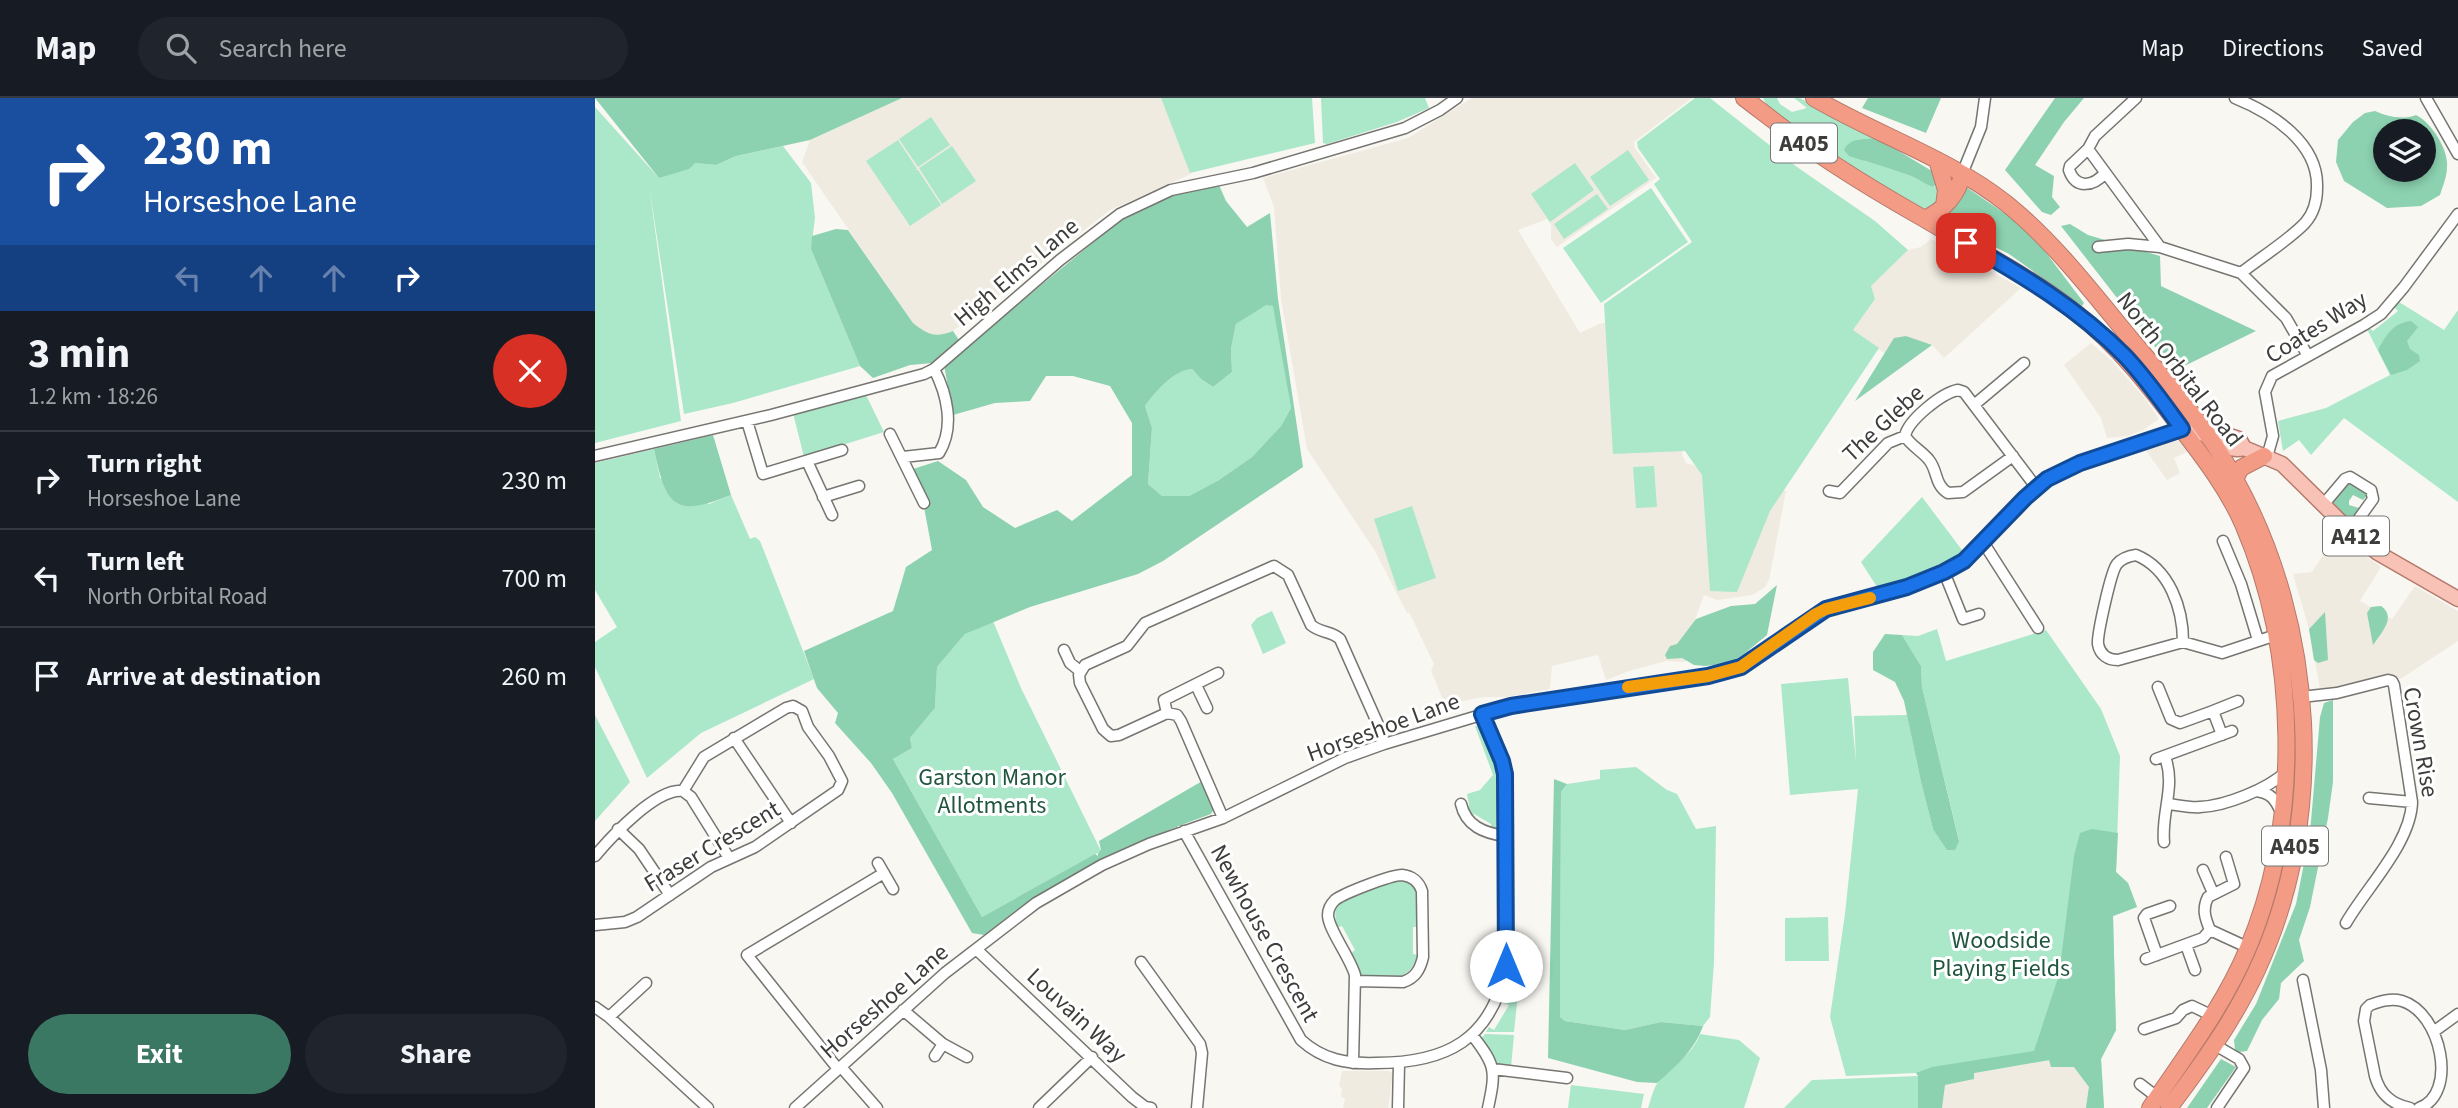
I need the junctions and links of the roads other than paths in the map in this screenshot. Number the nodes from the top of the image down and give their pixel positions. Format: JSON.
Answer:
{"nodes":[{"id":1,"x":1457,"y":98,"type":"edge"},
{"id":2,"x":1744,"y":98,"type":"edge"},
{"id":3,"x":1814,"y":98,"type":"edge"},
{"id":4,"x":1985,"y":98,"type":"edge"},
{"id":5,"x":2136,"y":98,"type":"edge"},
{"id":6,"x":2235,"y":98,"type":"edge"},
{"id":7,"x":2426,"y":98,"type":"edge"},
{"id":8,"x":1758,"y":103,"type":"edge"},
{"id":9,"x":2088,"y":149,"type":"junction"},
{"id":10,"x":2458,"y":154,"type":"edge"},
{"id":11,"x":1937,"y":160,"type":"junction"},
{"id":12,"x":2105,"y":173,"type":"junction"},
{"id":13,"x":1962,"y":174,"type":"junction"},
{"id":14,"x":1944,"y":206,"type":"junction"},
{"id":15,"x":2458,"y":214,"type":"edge"},
{"id":16,"x":1924,"y":219,"type":"junction"},
{"id":17,"x":2143,"y":224,"type":"junction"},
{"id":18,"x":2136,"y":244,"type":"junction"},
{"id":19,"x":2098,"y":247,"type":"dead end"},
{"id":20,"x":2160,"y":247,"type":"junction"},
{"id":21,"x":2241,"y":273,"type":"junction"},
{"id":22,"x":2308,"y":356,"type":"junction"},
{"id":23,"x":2024,"y":363,"type":"dead end"},
{"id":24,"x":934,"y":369,"type":"junction"},
{"id":25,"x":2156,"y":369,"type":"junction"},
{"id":26,"x":1974,"y":405,"type":"junction"},
{"id":27,"x":747,"y":421,"type":"junction"},
{"id":28,"x":2182,"y":429,"type":"junction"},
{"id":29,"x":890,"y":434,"type":"dead end"},
{"id":30,"x":2209,"y":435,"type":"junction"},
{"id":31,"x":1905,"y":436,"type":"junction"},
{"id":32,"x":842,"y":450,"type":"dead end"},
{"id":33,"x":595,"y":456,"type":"edge"},
{"id":34,"x":2013,"y":456,"type":"junction"},
{"id":35,"x":2265,"y":456,"type":"junction"},
{"id":36,"x":902,"y":457,"type":"junction"},
{"id":37,"x":807,"y":461,"type":"junction"},
{"id":38,"x":2219,"y":479,"type":"junction"},
{"id":39,"x":2235,"y":479,"type":"junction"},
{"id":40,"x":859,"y":486,"type":"dead end"},
{"id":41,"x":2036,"y":487,"type":"junction"},
{"id":42,"x":1838,"y":495,"type":"dead end"},
{"id":43,"x":823,"y":497,"type":"junction"},
{"id":44,"x":924,"y":503,"type":"dead end"},
{"id":45,"x":2323,"y":505,"type":"junction"},
{"id":46,"x":832,"y":515,"type":"dead end"},
{"id":47,"x":2350,"y":531,"type":"junction"},
{"id":48,"x":2223,"y":541,"type":"dead end"},
{"id":49,"x":1983,"y":542,"type":"junction"},
{"id":50,"x":1944,"y":572,"type":"junction"},
{"id":51,"x":2458,"y":599,"type":"edge"},
{"id":52,"x":1979,"y":614,"type":"dead end"},
{"id":53,"x":2038,"y":628,"type":"dead end"},
{"id":54,"x":2283,"y":633,"type":"junction"},
{"id":55,"x":2258,"y":640,"type":"junction"},
{"id":56,"x":2182,"y":642,"type":"junction"},
{"id":57,"x":1064,"y":650,"type":"dead end"},
{"id":58,"x":1080,"y":671,"type":"junction"},
{"id":59,"x":1219,"y":673,"type":"dead end"},
{"id":60,"x":1196,"y":685,"type":"junction"},
{"id":61,"x":2158,"y":687,"type":"dead end"},
{"id":62,"x":2301,"y":697,"type":"junction"},
{"id":63,"x":2238,"y":701,"type":"dead end"},
{"id":64,"x":1207,"y":708,"type":"dead end"},
{"id":65,"x":2213,"y":711,"type":"junction"},
{"id":66,"x":1167,"y":713,"type":"junction"},
{"id":67,"x":1482,"y":714,"type":"junction"},
{"id":68,"x":734,"y":738,"type":"junction"},
{"id":69,"x":1384,"y":744,"type":"junction"},
{"id":70,"x":2286,"y":771,"type":"junction"},
{"id":71,"x":683,"y":791,"type":"junction"},
{"id":72,"x":2256,"y":791,"type":"junction"},
{"id":73,"x":2369,"y":798,"type":"dead end"},
{"id":74,"x":2412,"y":802,"type":"junction"},
{"id":75,"x":1461,"y":804,"type":"dead end"},
{"id":76,"x":2168,"y":804,"type":"junction"},
{"id":77,"x":2283,"y":816,"type":"junction"},
{"id":78,"x":1223,"y":818,"type":"junction"},
{"id":79,"x":791,"y":822,"type":"junction"},
{"id":80,"x":618,"y":829,"type":"junction"},
{"id":81,"x":1184,"y":831,"type":"junction"},
{"id":82,"x":1505,"y":836,"type":"junction"},
{"id":83,"x":2164,"y":842,"type":"dead end"},
{"id":84,"x":595,"y":856,"type":"edge"},
{"id":85,"x":2226,"y":857,"type":"dead end"},
{"id":86,"x":729,"y":858,"type":"junction"},
{"id":87,"x":2203,"y":870,"type":"dead end"},
{"id":88,"x":893,"y":889,"type":"dead end"},
{"id":89,"x":2213,"y":893,"type":"junction"},
{"id":90,"x":670,"y":895,"type":"junction"},
{"id":91,"x":2170,"y":906,"type":"dead end"},
{"id":92,"x":2346,"y":923,"type":"dead end"},
{"id":93,"x":595,"y":925,"type":"edge"},
{"id":94,"x":2210,"y":930,"type":"junction"},
{"id":95,"x":2186,"y":945,"type":"junction"},
{"id":96,"x":2249,"y":948,"type":"junction"},
{"id":97,"x":976,"y":949,"type":"junction"},
{"id":98,"x":1141,"y":962,"type":"dead end"},
{"id":99,"x":2195,"y":970,"type":"dead end"},
{"id":100,"x":2303,"y":980,"type":"dead end"},
{"id":101,"x":1355,"y":981,"type":"junction"},
{"id":102,"x":646,"y":983,"type":"dead end"},
{"id":103,"x":600,"y":1008,"type":"edge"},
{"id":104,"x":903,"y":1010,"type":"junction"},
{"id":105,"x":2153,"y":1012,"type":"dead end"},
{"id":106,"x":2458,"y":1014,"type":"edge"},
{"id":107,"x":2213,"y":1016,"type":"junction"},
{"id":108,"x":2156,"y":1024,"type":"junction"},
{"id":109,"x":2144,"y":1029,"type":"dead end"},
{"id":110,"x":2436,"y":1030,"type":"junction"},
{"id":111,"x":1472,"y":1035,"type":"junction"},
{"id":112,"x":943,"y":1044,"type":"junction"},
{"id":113,"x":2215,"y":1045,"type":"junction"},
{"id":114,"x":935,"y":1056,"type":"dead end"},
{"id":115,"x":1092,"y":1057,"type":"junction"},
{"id":116,"x":967,"y":1058,"type":"dead end"},
{"id":117,"x":1353,"y":1063,"type":"junction"},
{"id":118,"x":1399,"y":1064,"type":"junction"},
{"id":119,"x":839,"y":1068,"type":"junction"},
{"id":120,"x":1493,"y":1069,"type":"junction"},
{"id":121,"x":1561,"y":1075,"type":"dead end"},
{"id":122,"x":2140,"y":1084,"type":"dead end"},
{"id":123,"x":2159,"y":1104,"type":"edge"},
{"id":124,"x":708,"y":1108,"type":"edge"},
{"id":125,"x":795,"y":1108,"type":"edge"},
{"id":126,"x":877,"y":1108,"type":"edge"},
{"id":127,"x":1039,"y":1108,"type":"edge"},
{"id":128,"x":1147,"y":1108,"type":"edge"},
{"id":129,"x":1197,"y":1108,"type":"edge"},
{"id":130,"x":1398,"y":1108,"type":"edge"},
{"id":131,"x":1488,"y":1108,"type":"edge"},
{"id":132,"x":2217,"y":1108,"type":"edge"},
{"id":133,"x":2323,"y":1108,"type":"edge"},
{"id":134,"x":2410,"y":1108,"type":"edge"},
{"id":135,"x":2419,"y":1108,"type":"edge"}],
"edges":[{"from":1,"to":24,"type":"street","name":"High Elms Lane"},
{"from":2,"to":8,"type":"highway","name":"North Orbital Road","number":"A405"},
{"from":3,"to":11,"type":"highway","name":"North Orbital Road","number":"A405"},
{"from":4,"to":13,"type":"street"},
{"from":5,"to":9,"type":"street"},
{"from":6,"to":21,"type":"street"},
{"from":7,"to":10,"type":"street"},
{"from":8,"to":16,"type":"highway","name":"North Orbital Road","number":"A405"},
{"from":9,"to":12,"type":"street"},
{"from":9,"to":12,"type":"street"},
{"from":11,"to":13,"type":"highway","name":"North Orbital Road","number":"A405"},
{"from":11,"to":14,"type":"highway"},
{"from":12,"to":17,"type":"street"},
{"from":13,"to":14,"type":"highway"},
{"from":13,"to":25,"type":"highway","name":"North Orbital Road","number":"A405"},
{"from":14,"to":16,"type":"highway"},
{"from":15,"to":22,"type":"street","name":"Coates Way"},
{"from":16,"to":28,"type":"highway","name":"North Orbital Road","number":"A405"},
{"from":17,"to":18,"type":"street"},
{"from":17,"to":20,"type":"street"},
{"from":18,"to":19,"type":"street"},
{"from":18,"to":20,"type":"street"},
{"from":20,"to":21,"type":"street"},
{"from":21,"to":22,"type":"street"},
{"from":22,"to":35,"type":"street","name":"Coates Way"},
{"from":23,"to":26,"type":"street"},
{"from":24,"to":27,"type":"street","name":"High Elms Lane"},
{"from":24,"to":36,"type":"street"},
{"from":25,"to":28,"type":"highway"},
{"from":25,"to":30,"type":"highway","name":"North Orbital Road","number":"A405"},
{"from":26,"to":31,"type":"street","name":"The Glebe"},
{"from":26,"to":34,"type":"street"},
{"from":27,"to":33,"type":"street","name":"High Elms Lane"},
{"from":27,"to":37,"type":"street"},
{"from":28,"to":30,"type":"main road","number":"A412"},
{"from":28,"to":38,"type":"highway","name":"North Orbital Road","number":"A405"},
{"from":28,"to":41,"type":"street","name":"Horseshoe Lane"},
{"from":29,"to":36,"type":"street"},
{"from":30,"to":35,"type":"main road","number":"A412"},
{"from":30,"to":38,"type":"highway"},
{"from":30,"to":39,"type":"highway","name":"North Orbital Road","number":"A405"},
{"from":31,"to":34,"type":"street"},
{"from":31,"to":42,"type":"street","name":"The Glebe"},
{"from":32,"to":37,"type":"street"},
{"from":34,"to":41,"type":"street"},
{"from":35,"to":39,"type":"highway"},
{"from":35,"to":45,"type":"main road","number":"A412"},
{"from":36,"to":44,"type":"street"},
{"from":37,"to":43,"type":"street"},
{"from":38,"to":54,"type":"highway","name":"North Orbital Road","number":"A405"},
{"from":39,"to":54,"type":"highway","name":"North Orbital Road","number":"A405"},
{"from":40,"to":43,"type":"street"},
{"from":41,"to":49,"type":"street","name":"Horseshoe Lane"},
{"from":43,"to":46,"type":"street"},
{"from":45,"to":47,"type":"main road","number":"A412"},
{"from":45,"to":47,"type":"street"},
{"from":47,"to":51,"type":"main road","number":"A412"},
{"from":48,"to":55,"type":"street"},
{"from":49,"to":50,"type":"street","name":"Horseshoe Lane"},
{"from":49,"to":53,"type":"street"},
{"from":50,"to":52,"type":"street"},
{"from":50,"to":67,"type":"street","name":"Horseshoe Lane"},
{"from":54,"to":55,"type":"street"},
{"from":54,"to":62,"type":"highway","name":"North Orbital Road","number":"A405"},
{"from":54,"to":70,"type":"highway","name":"North Orbital Road","number":"A405"},
{"from":55,"to":56,"type":"street"},
{"from":56,"to":56,"type":"street"},
{"from":57,"to":58,"type":"street"},
{"from":58,"to":66,"type":"street"},
{"from":58,"to":69,"type":"street"},
{"from":59,"to":60,"type":"street"},
{"from":60,"to":64,"type":"street"},
{"from":60,"to":66,"type":"street"},
{"from":61,"to":65,"type":"street"},
{"from":62,"to":74,"type":"street","name":"Crown Rise"},
{"from":62,"to":113,"type":"highway","name":"North Orbital Road","number":"A405"},
{"from":63,"to":65,"type":"street"},
{"from":65,"to":76,"type":"street"},
{"from":66,"to":78,"type":"street"},
{"from":67,"to":69,"type":"street","name":"Horseshoe Lane"},
{"from":67,"to":82,"type":"street","name":"Newhouse Crescent"},
{"from":68,"to":71,"type":"street"},
{"from":68,"to":79,"type":"street"},
{"from":68,"to":79,"type":"street","name":"Fraser Crescent"},
{"from":69,"to":78,"type":"street","name":"Horseshoe Lane"},
{"from":70,"to":72,"type":"street"},
{"from":70,"to":77,"type":"highway","name":"North Orbital Road","number":"A405"},
{"from":71,"to":80,"type":"street"},
{"from":71,"to":86,"type":"street"},
{"from":72,"to":76,"type":"street"},
{"from":72,"to":77,"type":"street"},
{"from":73,"to":74,"type":"street"},
{"from":74,"to":92,"type":"street","name":"Crown Rise"},
{"from":75,"to":82,"type":"street"},
{"from":76,"to":83,"type":"street"},
{"from":77,"to":96,"type":"highway","name":"North Orbital Road","number":"A405"},
{"from":78,"to":81,"type":"street","name":"Horseshoe Lane"},
{"from":79,"to":86,"type":"street","name":"Fraser Crescent"},
{"from":80,"to":84,"type":"street"},
{"from":80,"to":90,"type":"street"},
{"from":81,"to":97,"type":"street","name":"Horseshoe Lane"},
{"from":81,"to":117,"type":"street","name":"Newhouse Crescent"},
{"from":82,"to":111,"type":"street","name":"Newhouse Crescent"},
{"from":85,"to":89,"type":"street"},
{"from":86,"to":90,"type":"street","name":"Fraser Crescent"},
{"from":87,"to":89,"type":"street"},
{"from":88,"to":119,"type":"street"},
{"from":89,"to":94,"type":"street"},
{"from":90,"to":93,"type":"street","name":"Fraser Crescent"},
{"from":91,"to":95,"type":"street"},
{"from":94,"to":95,"type":"street"},
{"from":94,"to":96,"type":"street"},
{"from":95,"to":99,"type":"street"},
{"from":96,"to":107,"type":"highway","name":"North Orbital Road","number":"A405"},
{"from":97,"to":104,"type":"street","name":"Horseshoe Lane"},
{"from":97,"to":115,"type":"street","name":"Louvain Way"},
{"from":98,"to":129,"type":"street"},
{"from":100,"to":133,"type":"street"},
{"from":101,"to":101,"type":"street"},
{"from":101,"to":117,"type":"street"},
{"from":102,"to":103,"type":"street"},
{"from":103,"to":124,"type":"street"},
{"from":104,"to":112,"type":"street"},
{"from":104,"to":119,"type":"street","name":"Horseshoe Lane"},
{"from":105,"to":108,"type":"street"},
{"from":106,"to":110,"type":"street"},
{"from":107,"to":108,"type":"street"},
{"from":107,"to":123,"type":"highway","name":"North Orbital Road","number":"A405"},
{"from":108,"to":109,"type":"street"},
{"from":110,"to":134,"type":"street"},
{"from":110,"to":135,"type":"street"},
{"from":111,"to":118,"type":"street","name":"Newhouse Crescent"},
{"from":111,"to":120,"type":"street"},
{"from":112,"to":114,"type":"street"},
{"from":112,"to":116,"type":"street"},
{"from":113,"to":123,"type":"highway","name":"North Orbital Road","number":"A405"},
{"from":113,"to":132,"type":"street"},
{"from":115,"to":127,"type":"street"},
{"from":115,"to":128,"type":"street","name":"Louvain Way"},
{"from":117,"to":118,"type":"street","name":"Newhouse Crescent"},
{"from":118,"to":130,"type":"street"},
{"from":119,"to":125,"type":"street","name":"Horseshoe Lane"},
{"from":119,"to":126,"type":"street"},
{"from":120,"to":121,"type":"street"},
{"from":120,"to":131,"type":"street"},
{"from":122,"to":123,"type":"street"}]}
